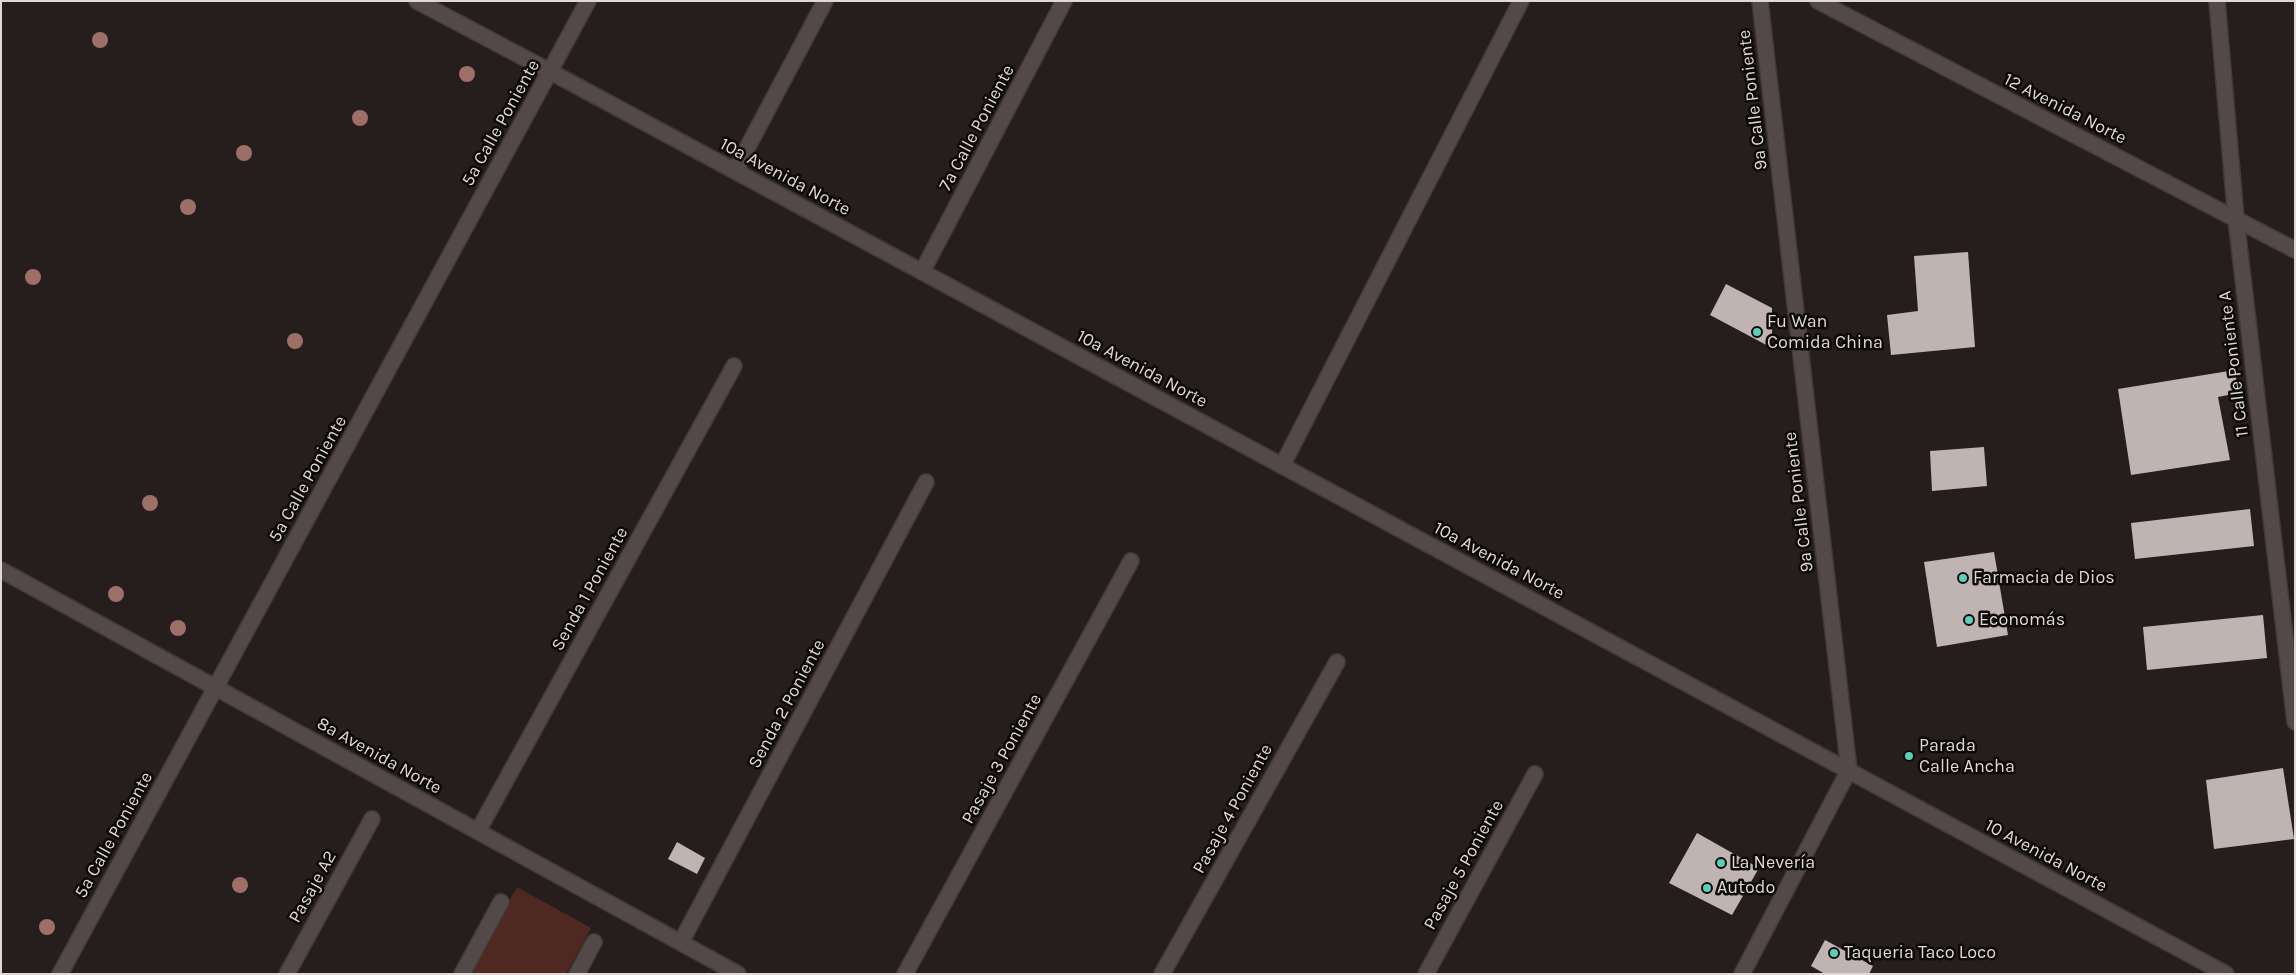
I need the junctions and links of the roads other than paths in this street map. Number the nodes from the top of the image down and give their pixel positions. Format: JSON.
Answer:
{"nodes":[{"id":1,"x":417,"y":1,"type":"edge"},
{"id":2,"x":588,"y":1,"type":"edge"},
{"id":3,"x":825,"y":1,"type":"edge"},
{"id":4,"x":1064,"y":1,"type":"edge"},
{"id":5,"x":1521,"y":1,"type":"edge"},
{"id":6,"x":1760,"y":1,"type":"edge"},
{"id":7,"x":1818,"y":1,"type":"edge"},
{"id":8,"x":2217,"y":1,"type":"edge"},
{"id":9,"x":550,"y":72,"type":"junction"},
{"id":10,"x":735,"y":172,"type":"junction"},
{"id":11,"x":2236,"y":218,"type":"junction"},
{"id":12,"x":2295,"y":250,"type":"edge"},
{"id":13,"x":922,"y":272,"type":"junction"},
{"id":14,"x":734,"y":366,"type":"dead end"},
{"id":15,"x":1282,"y":466,"type":"junction"},
{"id":16,"x":926,"y":482,"type":"dead end"},
{"id":17,"x":1131,"y":561,"type":"dead end"},
{"id":18,"x":1,"y":570,"type":"edge"},
{"id":19,"x":1337,"y":662,"type":"dead end"},
{"id":20,"x":215,"y":688,"type":"junction"},
{"id":21,"x":2295,"y":722,"type":"edge"},
{"id":22,"x":1848,"y":770,"type":"junction"},
{"id":23,"x":1535,"y":774,"type":"dead end"},
{"id":24,"x":372,"y":819,"type":"dead end"},
{"id":25,"x":478,"y":831,"type":"junction"},
{"id":26,"x":501,"y":902,"type":"dead end"},
{"id":27,"x":594,"y":942,"type":"dead end"},
{"id":28,"x":681,"y":942,"type":"junction"},
{"id":29,"x":60,"y":974,"type":"edge"},
{"id":30,"x":287,"y":974,"type":"edge"},
{"id":31,"x":462,"y":974,"type":"edge"},
{"id":32,"x":576,"y":974,"type":"edge"},
{"id":33,"x":738,"y":974,"type":"edge"},
{"id":34,"x":905,"y":974,"type":"edge"},
{"id":35,"x":1162,"y":974,"type":"edge"},
{"id":36,"x":1426,"y":974,"type":"edge"},
{"id":37,"x":1742,"y":974,"type":"edge"},
{"id":38,"x":2226,"y":974,"type":"edge"}],
"edges":[{"from":1,"to":9,"type":"street","name":"10a Avenida Norte"},
{"from":2,"to":9,"type":"street","name":"5a Calle Poniente"},
{"from":3,"to":10,"type":"street"},
{"from":4,"to":13,"type":"street","name":"7a Calle Poniente"},
{"from":5,"to":15,"type":"street"},
{"from":6,"to":22,"type":"street","name":"9a Calle Poniente"},
{"from":7,"to":11,"type":"street","name":"12 Avenida Norte"},
{"from":8,"to":11,"type":"street","name":"11 Calle Poniente A"},
{"from":9,"to":10,"type":"street","name":"10a Avenida Norte"},
{"from":9,"to":20,"type":"street","name":"5a Calle Poniente"},
{"from":10,"to":13,"type":"street","name":"10a Avenida Norte"},
{"from":11,"to":12,"type":"street","name":"12 Avenida Norte"},
{"from":11,"to":21,"type":"street","name":"11 Calle Poniente A"},
{"from":13,"to":15,"type":"street","name":"10a Avenida Norte"},
{"from":14,"to":25,"type":"street","name":"Senda 1 Poniente"},
{"from":15,"to":22,"type":"street","name":"10a Avenida Norte"},
{"from":16,"to":28,"type":"street","name":"Senda 2 Poniente"},
{"from":17,"to":34,"type":"street","name":"Pasaje 3 Poniente"},
{"from":18,"to":20,"type":"street","name":"8a Avenida Norte"},
{"from":19,"to":35,"type":"street","name":"Pasaje 4 Poniente"},
{"from":20,"to":25,"type":"street","name":"8a Avenida Norte"},
{"from":20,"to":29,"type":"street","name":"5a Calle Poniente"},
{"from":22,"to":37,"type":"street"},
{"from":22,"to":38,"type":"street","name":"10 Avenida Norte"},
{"from":23,"to":36,"type":"street","name":"Pasaje 5 Poniente"},
{"from":24,"to":30,"type":"street","name":"Pasaje A2"},
{"from":25,"to":28,"type":"street","name":"8a Avenida Norte"},
{"from":26,"to":31,"type":"street"},
{"from":27,"to":32,"type":"street"},
{"from":28,"to":33,"type":"street","name":"8a Avenida Norte"}]}
